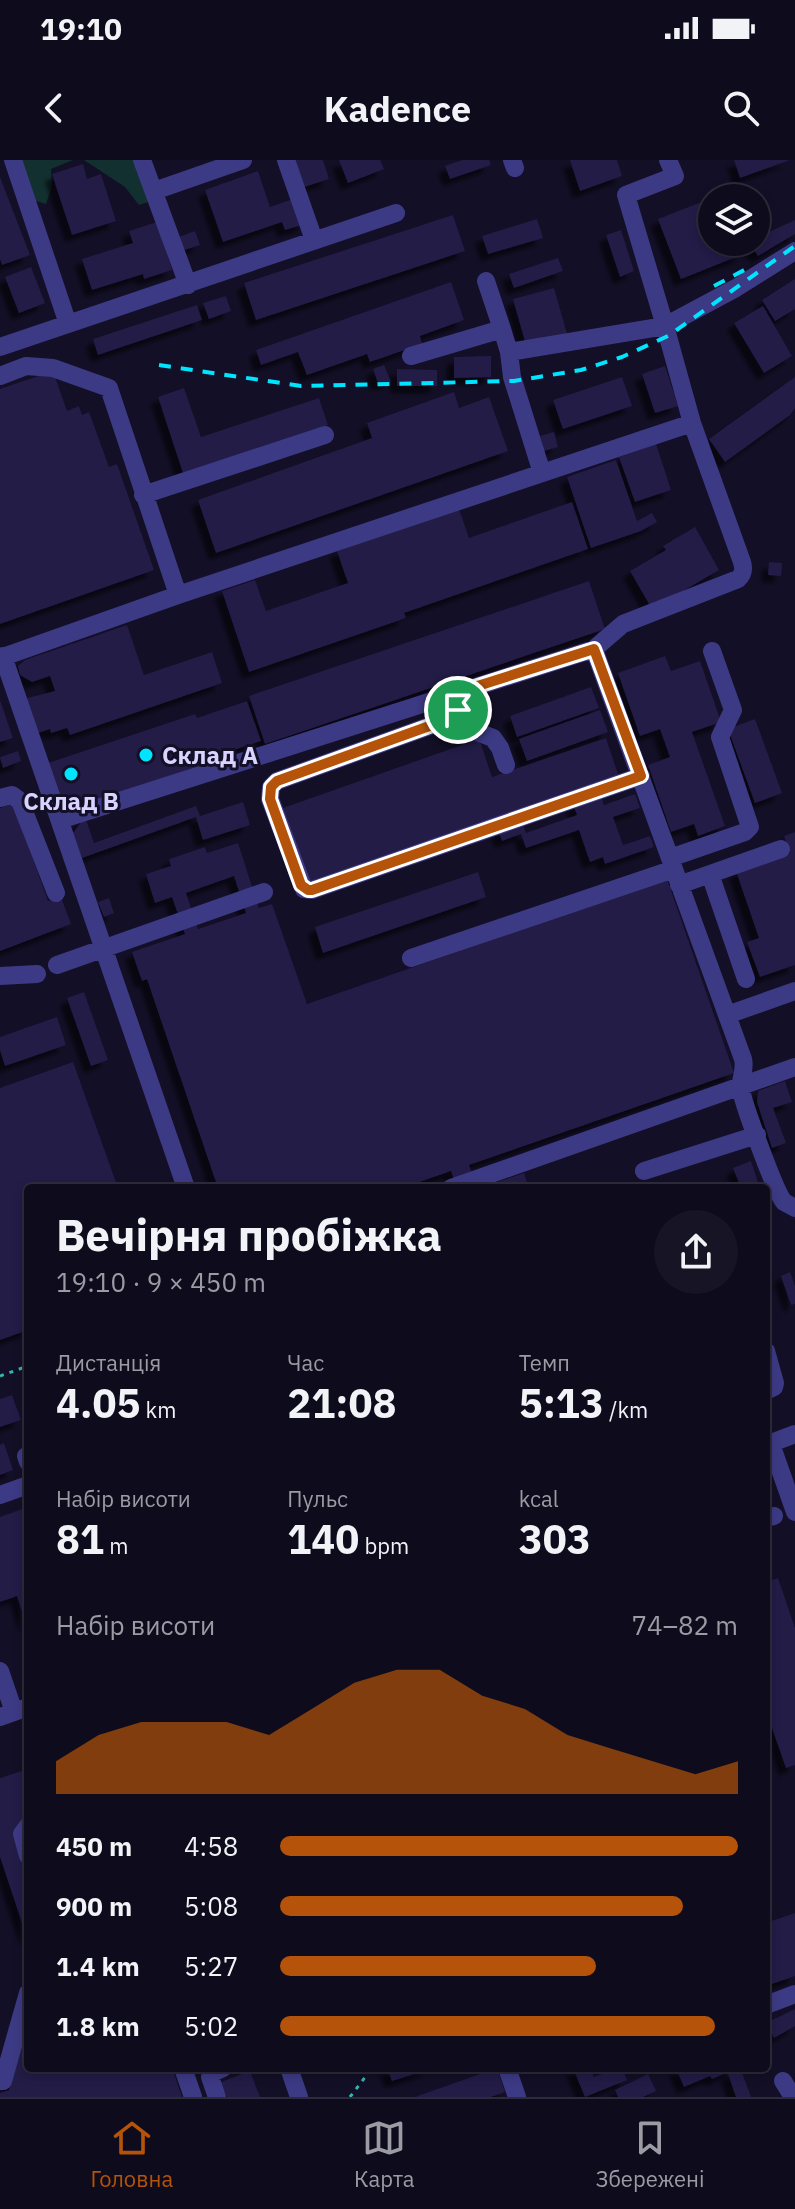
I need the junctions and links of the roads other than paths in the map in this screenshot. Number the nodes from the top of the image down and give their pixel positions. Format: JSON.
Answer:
{"nodes":[{"id":1,"x":13,"y":160,"type":"edge"},
{"id":2,"x":142,"y":160,"type":"edge"},
{"id":3,"x":243,"y":160,"type":"edge"},
{"id":4,"x":286,"y":160,"type":"edge"},
{"id":5,"x":668,"y":160,"type":"edge"},
{"id":6,"x":154,"y":191,"type":"junction"},
{"id":7,"x":396,"y":213,"type":"dead end"},
{"id":8,"x":314,"y":240,"type":"junction"},
{"id":9,"x":795,"y":251,"type":"edge"},
{"id":10,"x":486,"y":281,"type":"dead end"},
{"id":11,"x":188,"y":285,"type":"junction"},
{"id":12,"x":68,"y":324,"type":"junction"},
{"id":13,"x":665,"y":326,"type":"junction"},
{"id":14,"x":502,"y":329,"type":"junction"},
{"id":15,"x":0,"y":347,"type":"edge"},
{"id":16,"x":509,"y":352,"type":"junction"},
{"id":17,"x":411,"y":356,"type":"dead end"},
{"id":18,"x":0,"y":376,"type":"edge"},
{"id":19,"x":692,"y":423,"type":"junction"},
{"id":20,"x":325,"y":435,"type":"dead end"},
{"id":21,"x":542,"y":473,"type":"junction"},
{"id":22,"x":143,"y":495,"type":"junction"},
{"id":23,"x":178,"y":595,"type":"junction"},
{"id":24,"x":594,"y":649,"type":"junction"},
{"id":25,"x":712,"y":651,"type":"dead end"},
{"id":26,"x":2,"y":657,"type":"edge"},
{"id":27,"x":468,"y":689,"type":"junction"},
{"id":28,"x":446,"y":720,"type":"junction"},
{"id":29,"x":506,"y":765,"type":"dead end"},
{"id":30,"x":641,"y":776,"type":"junction"},
{"id":31,"x":0,"y":798,"type":"edge"},
{"id":32,"x":60,"y":820,"type":"junction"},
{"id":33,"x":781,"y":849,"type":"dead end"},
{"id":34,"x":674,"y":871,"type":"junction"},
{"id":35,"x":710,"y":874,"type":"junction"},
{"id":36,"x":264,"y":892,"type":"dead end"},
{"id":37,"x":56,"y":893,"type":"dead end"},
{"id":38,"x":104,"y":948,"type":"junction"},
{"id":39,"x":411,"y":958,"type":"dead end"},
{"id":40,"x":57,"y":965,"type":"dead end"},
{"id":41,"x":37,"y":974,"type":"dead end"},
{"id":42,"x":0,"y":976,"type":"edge"},
{"id":43,"x":746,"y":979,"type":"dead end"},
{"id":44,"x":795,"y":991,"type":"edge"},
{"id":45,"x":727,"y":1015,"type":"junction"},
{"id":46,"x":795,"y":1067,"type":"edge"},
{"id":47,"x":740,"y":1087,"type":"junction"},
{"id":48,"x":757,"y":1135,"type":"junction"},
{"id":49,"x":644,"y":1171,"type":"dead end"},
{"id":50,"x":185,"y":1184,"type":"edge"},
{"id":51,"x":462,"y":1184,"type":"edge"},
{"id":52,"x":795,"y":1208,"type":"edge"},
{"id":53,"x":770,"y":1365,"type":"edge"},
{"id":54,"x":770,"y":1389,"type":"edge"},
{"id":55,"x":795,"y":1434,"type":"edge"},
{"id":56,"x":770,"y":1443,"type":"edge"},
{"id":57,"x":770,"y":1449,"type":"edge"},
{"id":58,"x":24,"y":1486,"type":"edge"},
{"id":59,"x":0,"y":1495,"type":"edge"},
{"id":60,"x":795,"y":1512,"type":"edge"},
{"id":61,"x":0,"y":1671,"type":"edge"},
{"id":62,"x":14,"y":1712,"type":"edge"},
{"id":63,"x":795,"y":1994,"type":"edge"},
{"id":64,"x":770,"y":2003,"type":"edge"},
{"id":65,"x":24,"y":2007,"type":"edge"},
{"id":66,"x":184,"y":2072,"type":"edge"},
{"id":67,"x":214,"y":2072,"type":"edge"},
{"id":68,"x":290,"y":2072,"type":"edge"},
{"id":69,"x":508,"y":2072,"type":"edge"},
{"id":70,"x":0,"y":2081,"type":"edge"},
{"id":71,"x":193,"y":2097,"type":"edge"},
{"id":72,"x":217,"y":2097,"type":"edge"},
{"id":73,"x":299,"y":2097,"type":"edge"},
{"id":74,"x":517,"y":2097,"type":"edge"}],
"edges":[{"from":1,"to":12,"type":"street"},
{"from":2,"to":6,"type":"street"},
{"from":3,"to":6,"type":"street"},
{"from":4,"to":8,"type":"street"},
{"from":5,"to":13,"type":"street"},
{"from":6,"to":11,"type":"street"},
{"from":7,"to":8,"type":"street"},
{"from":8,"to":11,"type":"street"},
{"from":9,"to":13,"type":"street"},
{"from":10,"to":14,"type":"street"},
{"from":11,"to":12,"type":"street"},
{"from":12,"to":15,"type":"street"},
{"from":13,"to":16,"type":"street"},
{"from":13,"to":19,"type":"street"},
{"from":14,"to":16,"type":"street"},
{"from":14,"to":17,"type":"street"},
{"from":16,"to":21,"type":"street"},
{"from":18,"to":22,"type":"street"},
{"from":19,"to":21,"type":"street"},
{"from":19,"to":24,"type":"street"},
{"from":20,"to":22,"type":"street"},
{"from":21,"to":23,"type":"street"},
{"from":22,"to":23,"type":"street"},
{"from":23,"to":26,"type":"street"},
{"from":24,"to":27,"type":"street"},
{"from":24,"to":30,"type":"street"},
{"from":25,"to":34,"type":"street"},
{"from":26,"to":32,"type":"street"},
{"from":27,"to":28,"type":"street"},
{"from":27,"to":32,"type":"street"},
{"from":28,"to":29,"type":"street"},
{"from":28,"to":30,"type":"street"},
{"from":30,"to":34,"type":"street"},
{"from":31,"to":37,"type":"street"},
{"from":32,"to":38,"type":"street"},
{"from":33,"to":35,"type":"street"},
{"from":34,"to":35,"type":"street"},
{"from":34,"to":39,"type":"street"},
{"from":34,"to":45,"type":"street"},
{"from":35,"to":43,"type":"street"},
{"from":36,"to":38,"type":"street"},
{"from":38,"to":40,"type":"street"},
{"from":38,"to":50,"type":"street"},
{"from":41,"to":42,"type":"street"},
{"from":44,"to":45,"type":"street"},
{"from":45,"to":47,"type":"street"},
{"from":46,"to":47,"type":"street"},
{"from":47,"to":48,"type":"street"},
{"from":47,"to":51,"type":"street"},
{"from":48,"to":49,"type":"street"},
{"from":48,"to":52,"type":"street"},
{"from":53,"to":54,"type":"street"},
{"from":55,"to":56,"type":"street"},
{"from":57,"to":60,"type":"street"},
{"from":58,"to":59,"type":"street"},
{"from":61,"to":62,"type":"street"},
{"from":63,"to":64,"type":"street"},
{"from":65,"to":70,"type":"street"},
{"from":66,"to":71,"type":"street"},
{"from":67,"to":72,"type":"street"},
{"from":68,"to":73,"type":"street"},
{"from":69,"to":74,"type":"street"}]}
